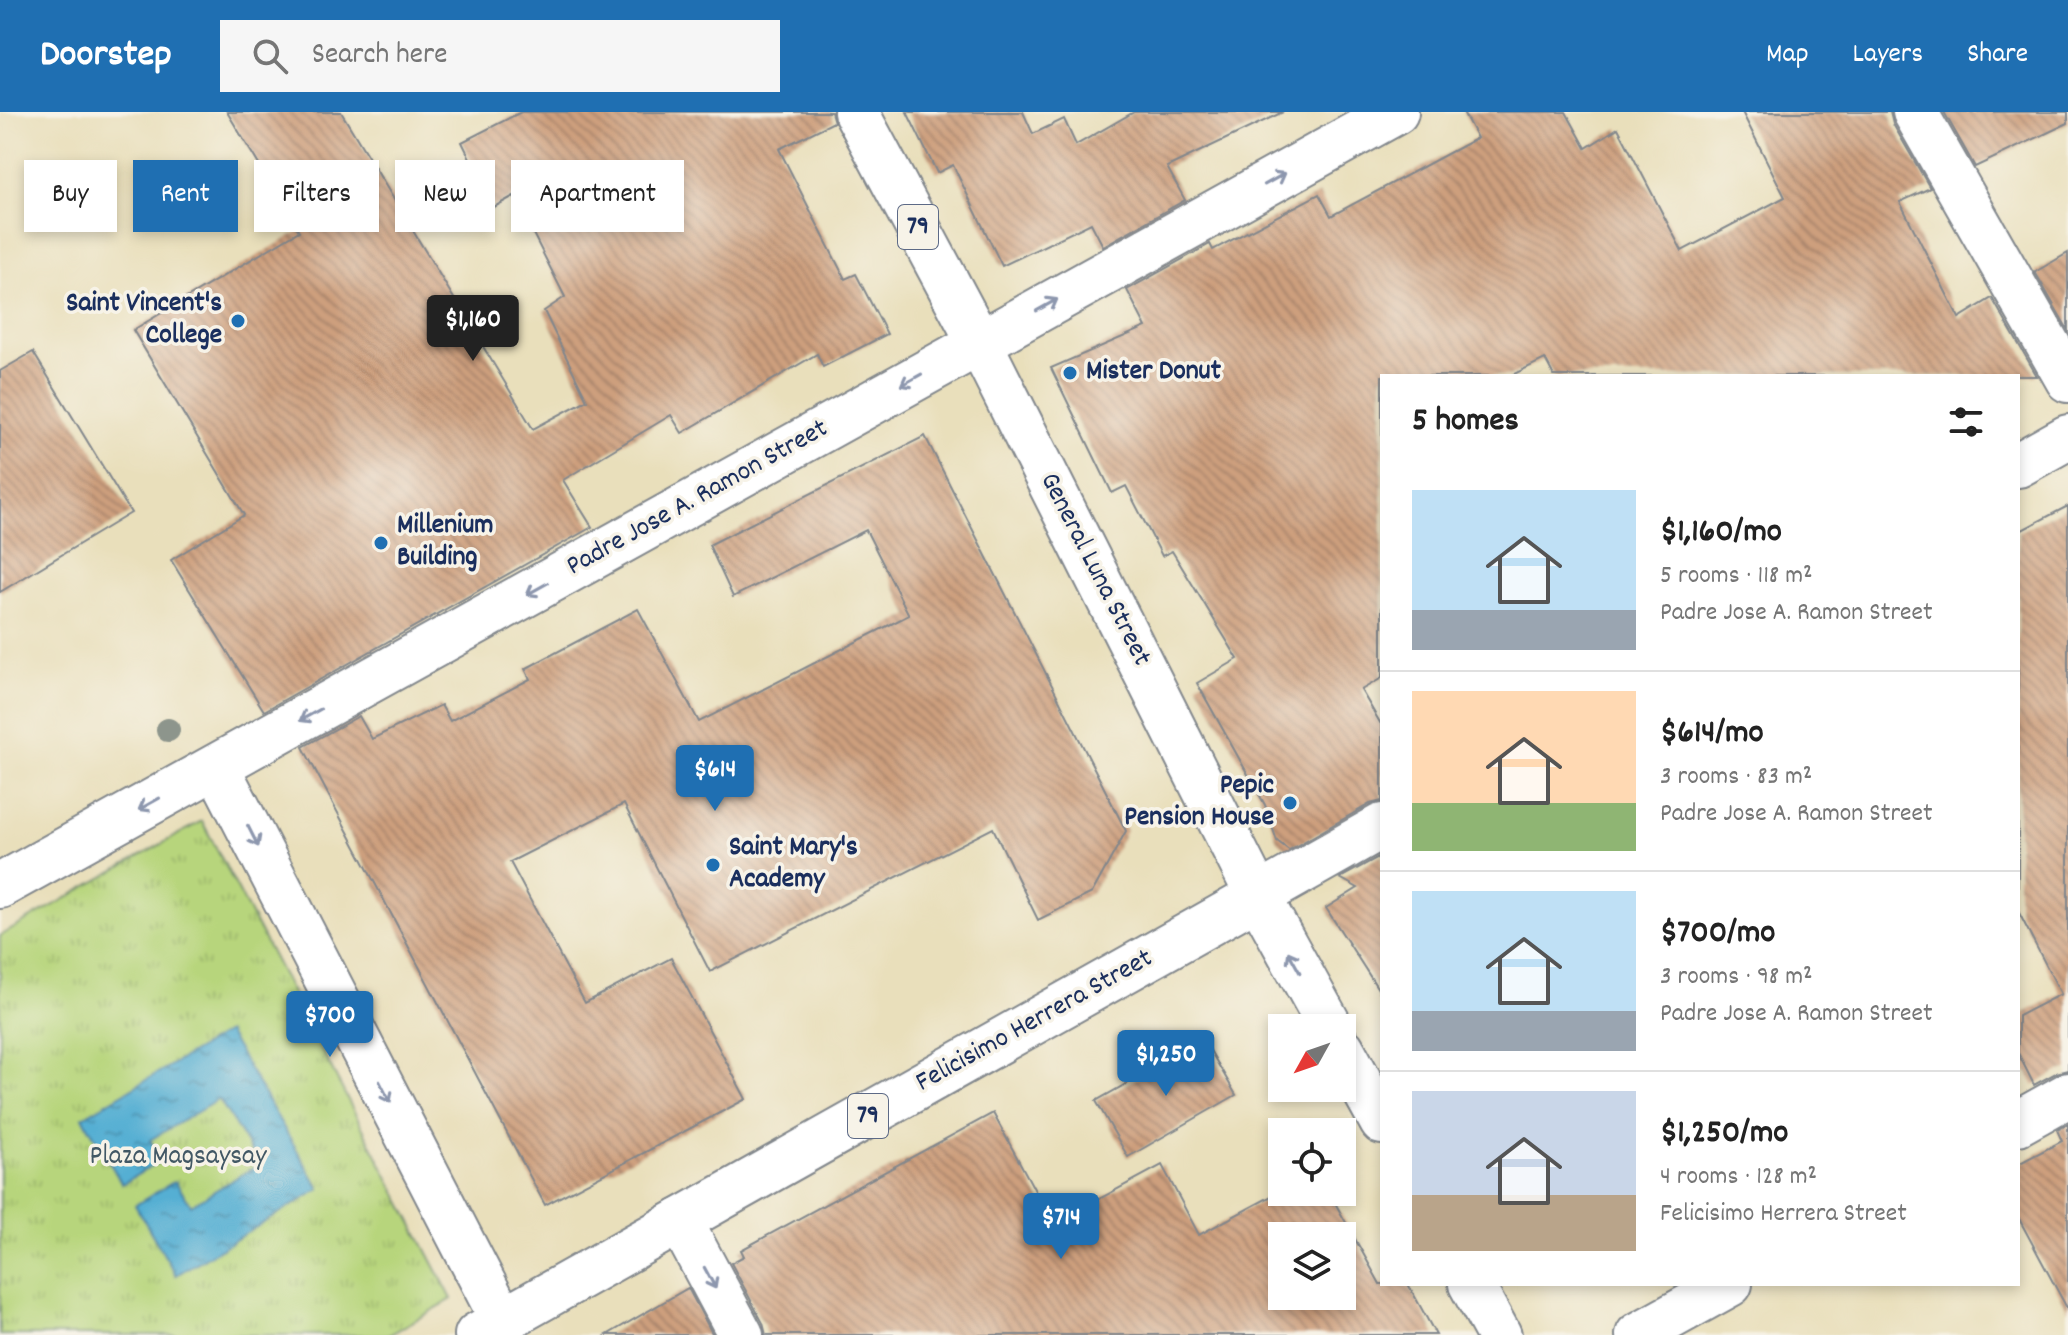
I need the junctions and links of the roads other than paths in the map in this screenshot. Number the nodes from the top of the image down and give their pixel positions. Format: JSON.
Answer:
{"nodes":[{"id":1,"x":856,"y":112,"type":"edge"},
{"id":2,"x":1396,"y":112,"type":"edge"},
{"id":3,"x":1915,"y":112,"type":"edge"},
{"id":4,"x":979,"y":342,"type":"junction"},
{"id":5,"x":2068,"y":380,"type":"edge"},
{"id":6,"x":2068,"y":437,"type":"edge"},
{"id":7,"x":2020,"y":464,"type":"edge"},
{"id":8,"x":217,"y":767,"type":"junction"},
{"id":9,"x":1380,"y":827,"type":"edge"},
{"id":10,"x":0,"y":886,"type":"edge"},
{"id":11,"x":1258,"y":896,"type":"junction"},
{"id":12,"x":1323,"y":1014,"type":"edge"},
{"id":13,"x":1356,"y":1075,"type":"edge"},
{"id":14,"x":2068,"y":1095,"type":"edge"},
{"id":15,"x":1380,"y":1118,"type":"edge"},
{"id":16,"x":2020,"y":1122,"type":"edge"},
{"id":17,"x":680,"y":1221,"type":"junction"},
{"id":18,"x":1472,"y":1286,"type":"edge"},
{"id":19,"x":1726,"y":1286,"type":"edge"},
{"id":20,"x":490,"y":1328,"type":"edge"},
{"id":21,"x":741,"y":1335,"type":"edge"},
{"id":22,"x":1499,"y":1335,"type":"edge"},
{"id":23,"x":1638,"y":1335,"type":"edge"}],
"edges":[{"from":1,"to":4,"type":"street","name":"General Luna Street","number":"79"},
{"from":4,"to":2,"type":"street","name":"Padre Jose A. Ramon Street","one_way":true},
{"from":3,"to":5,"type":"street"},
{"from":4,"to":8,"type":"street","name":"Padre Jose A. Ramon Street","one_way":true},
{"from":4,"to":11,"type":"street","name":"General Luna Street","number":"79"},
{"from":6,"to":7,"type":"street"},
{"from":8,"to":10,"type":"street","name":"Padre Jose A. Ramon Street","one_way":true},
{"from":8,"to":20,"type":"street","one_way":true},
{"from":9,"to":11,"type":"street","name":"Felicisimo Herrera Street"},
{"from":12,"to":11,"type":"street","name":"General Luna Street","one_way":true},
{"from":11,"to":17,"type":"street","name":"Felicisimo Herrera Street","number":"79"},
{"from":13,"to":15,"type":"street"},
{"from":14,"to":16,"type":"street"},
{"from":17,"to":20,"type":"street","name":"Felicisimo Herrera Street","number":"79"},
{"from":17,"to":21,"type":"street","one_way":true},
{"from":18,"to":22,"type":"street"},
{"from":19,"to":23,"type":"street"}]}
